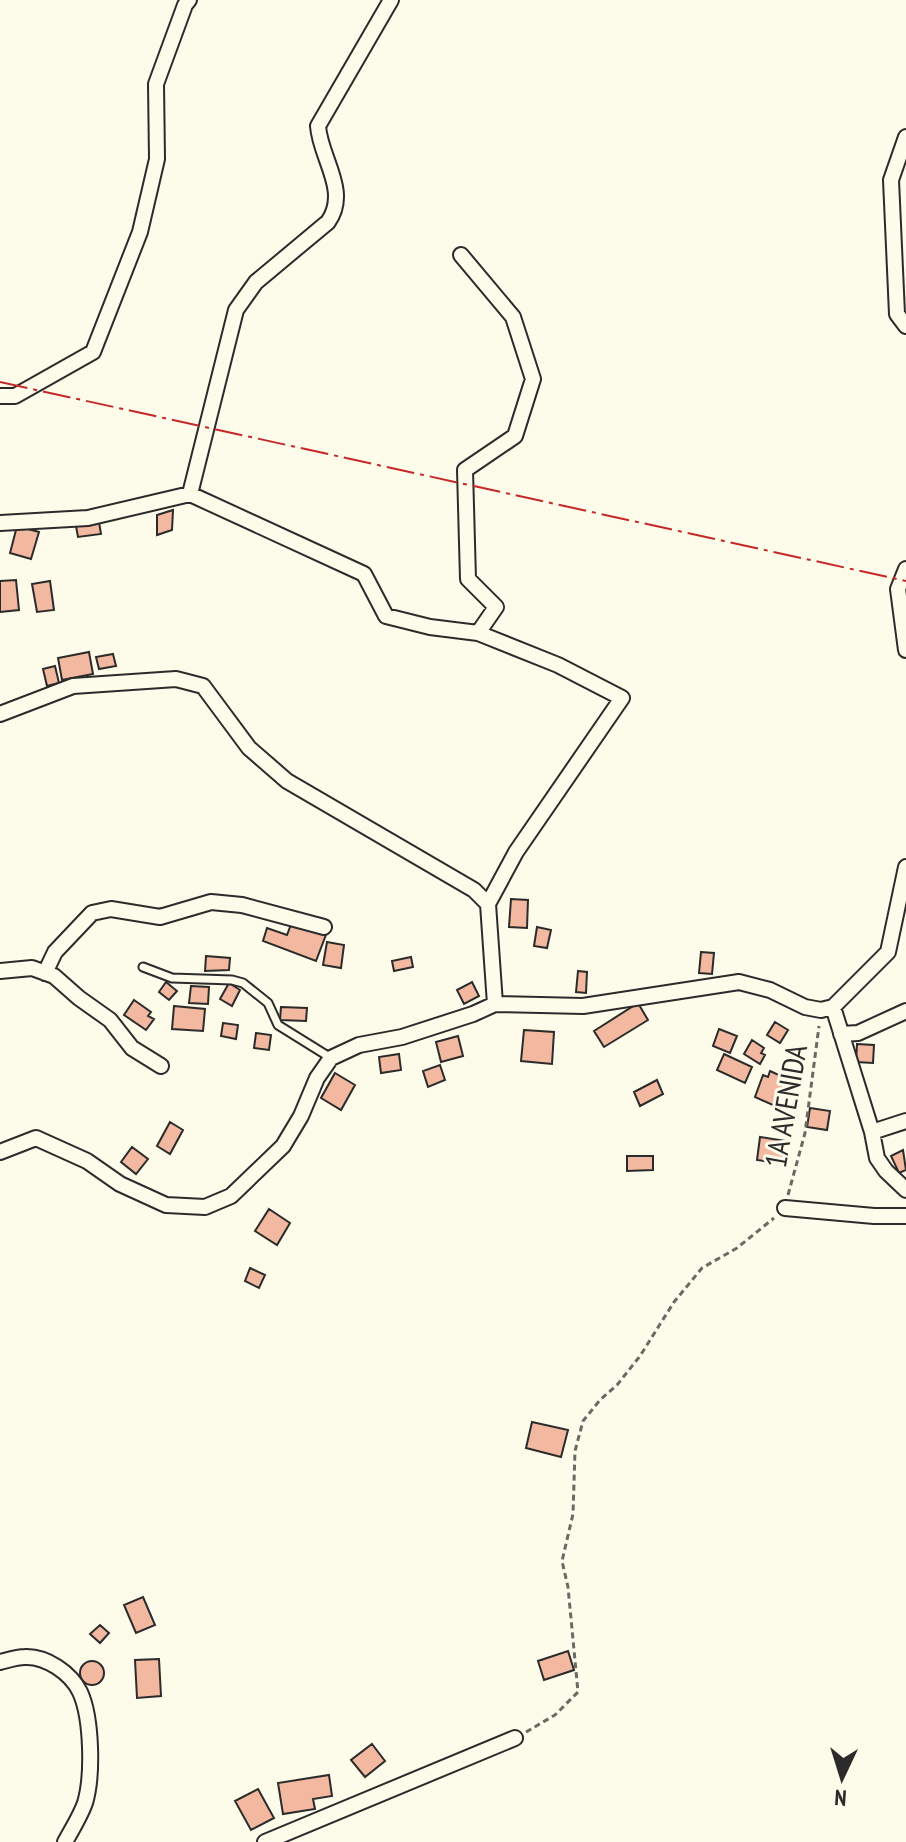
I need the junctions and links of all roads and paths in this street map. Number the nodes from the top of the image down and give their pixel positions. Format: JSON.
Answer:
{"nodes":[{"id":1,"x":391,"y":0,"type":"edge"},
{"id":2,"x":189,"y":2,"type":"edge"},
{"id":3,"x":906,"y":137,"type":"edge"},
{"id":4,"x":461,"y":255,"type":"dead end"},
{"id":5,"x":906,"y":326,"type":"edge"},
{"id":6,"x":0,"y":396,"type":"edge"},
{"id":7,"x":190,"y":494,"type":"junction"},
{"id":8,"x":0,"y":523,"type":"edge"},
{"id":9,"x":906,"y":569,"type":"edge"},
{"id":10,"x":478,"y":633,"type":"junction"},
{"id":11,"x":906,"y":650,"type":"edge"},
{"id":12,"x":0,"y":714,"type":"edge"},
{"id":13,"x":906,"y":867,"type":"edge"},
{"id":14,"x":488,"y":904,"type":"junction"},
{"id":15,"x":324,"y":927,"type":"dead end"},
{"id":16,"x":143,"y":967,"type":"dead end"},
{"id":17,"x":0,"y":971,"type":"edge"},
{"id":18,"x":45,"y":973,"type":"junction"},
{"id":19,"x":495,"y":1004,"type":"junction"},
{"id":20,"x":827,"y":1008,"type":"junction"},
{"id":21,"x":906,"y":1011,"type":"edge"},
{"id":22,"x":841,"y":1034,"type":"junction"},
{"id":23,"x":331,"y":1058,"type":"junction"},
{"id":24,"x":161,"y":1066,"type":"dead end"},
{"id":25,"x":906,"y":1121,"type":"edge"},
{"id":26,"x":872,"y":1132,"type":"junction"},
{"id":27,"x":0,"y":1152,"type":"edge"},
{"id":28,"x":906,"y":1190,"type":"edge"},
{"id":29,"x":785,"y":1208,"type":"junction"},
{"id":30,"x":906,"y":1216,"type":"edge"},
{"id":31,"x":0,"y":1662,"type":"edge"},
{"id":32,"x":515,"y":1738,"type":"joint"},
{"id":33,"x":65,"y":1842,"type":"edge"},
{"id":34,"x":265,"y":1842,"type":"edge"}],
"edges":[{"from":1,"to":7,"type":"street"},
{"from":2,"to":6,"type":"street"},
{"from":3,"to":5,"type":"street"},
{"from":4,"to":10,"type":"street"},
{"from":7,"to":8,"type":"street"},
{"from":7,"to":10,"type":"street"},
{"from":9,"to":11,"type":"street"},
{"from":10,"to":14,"type":"street"},
{"from":12,"to":14,"type":"street"},
{"from":13,"to":20,"type":"street"},
{"from":14,"to":19,"type":"street"},
{"from":15,"to":18,"type":"street"},
{"from":16,"to":23,"type":"lane"},
{"from":17,"to":18,"type":"street"},
{"from":18,"to":24,"type":"street"},
{"from":19,"to":20,"type":"street"},
{"from":19,"to":23,"type":"street"},
{"from":20,"to":22,"type":"street"},
{"from":20,"to":29,"type":"path","name":"1A AVENIDA"},
{"from":21,"to":22,"type":"street"},
{"from":22,"to":26,"type":"street"},
{"from":23,"to":27,"type":"street"},
{"from":25,"to":26,"type":"street"},
{"from":26,"to":28,"type":"street"},
{"from":29,"to":30,"type":"street"},
{"from":29,"to":32,"type":"path"},
{"from":31,"to":33,"type":"street"},
{"from":32,"to":34,"type":"street"}]}
